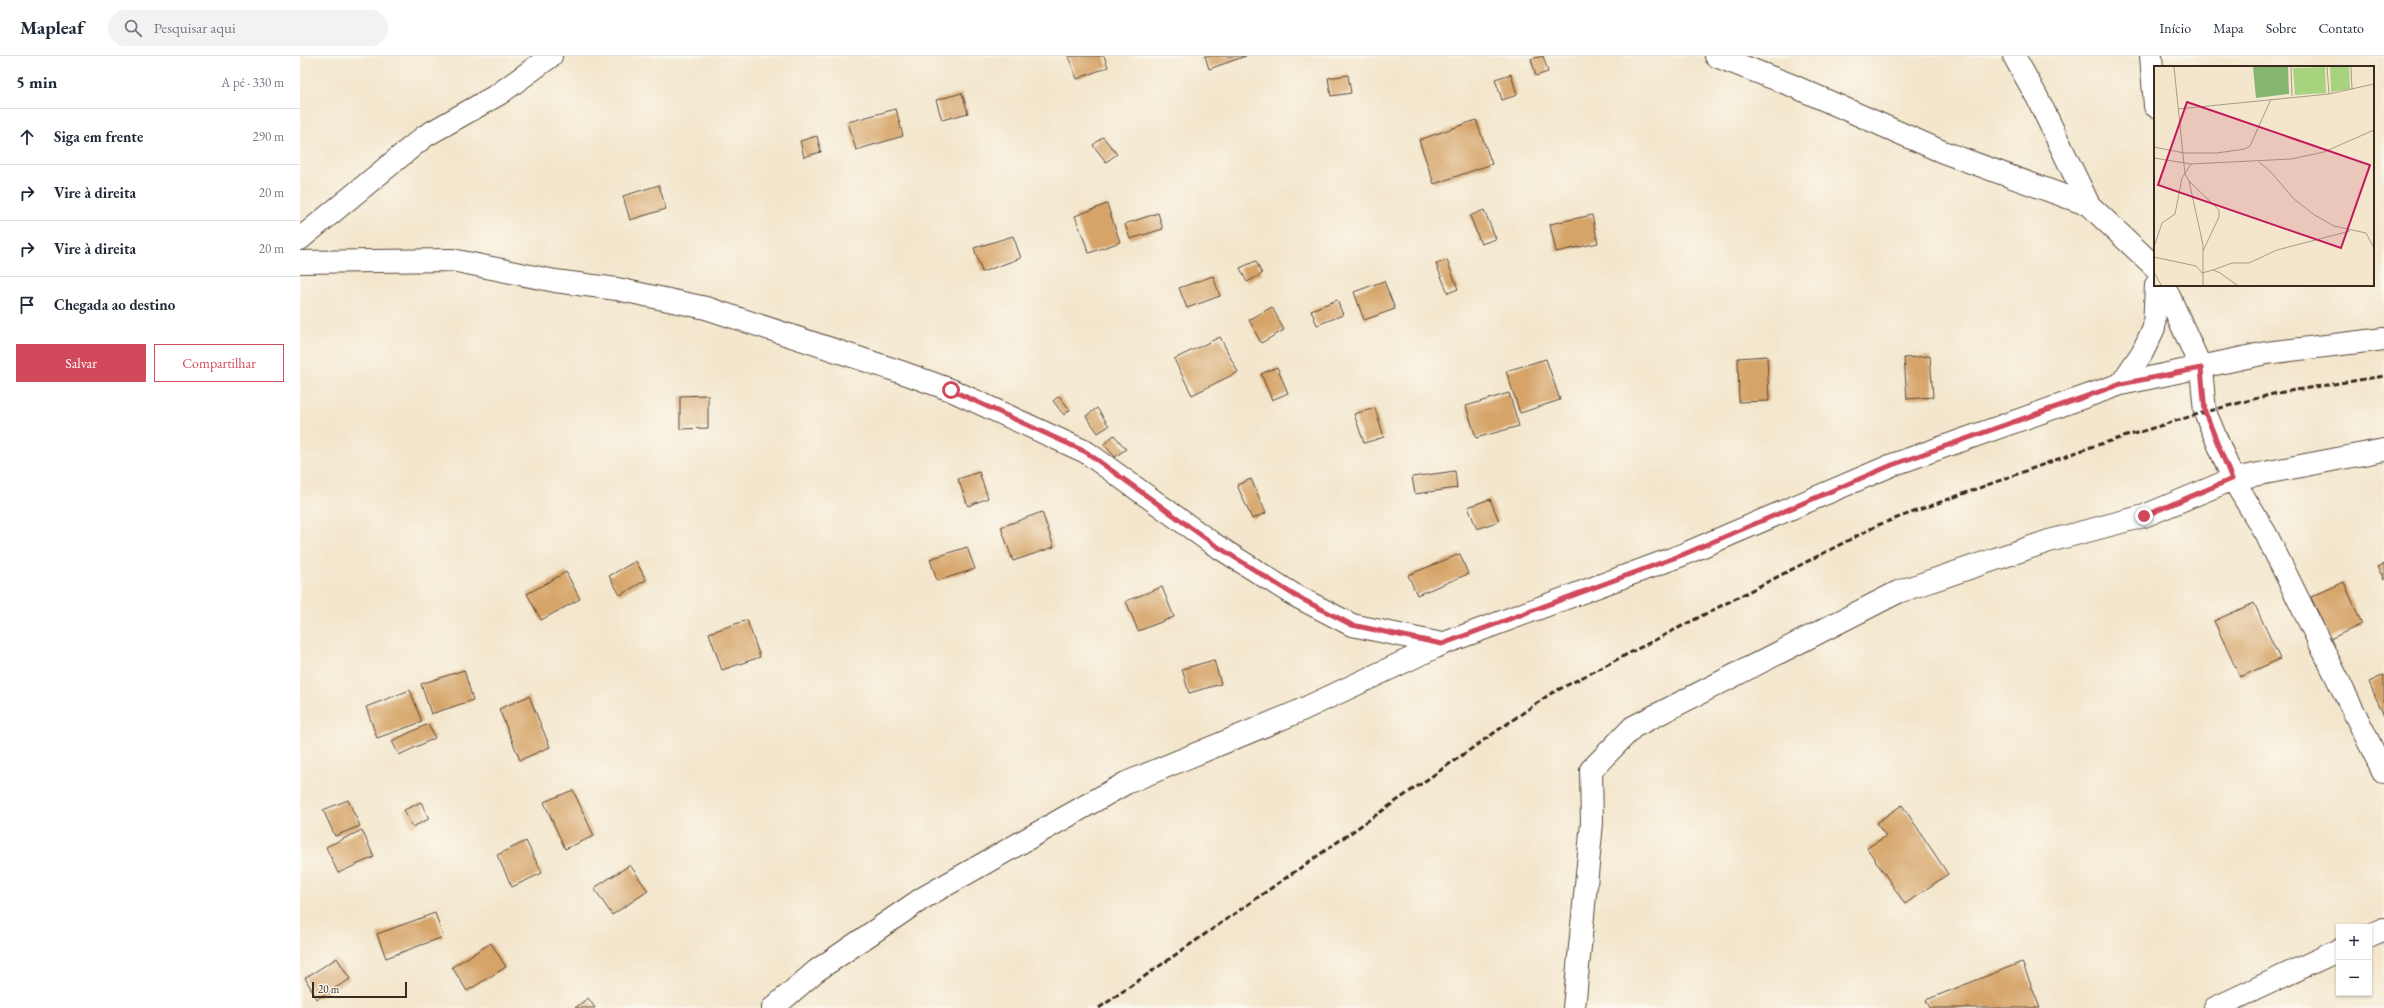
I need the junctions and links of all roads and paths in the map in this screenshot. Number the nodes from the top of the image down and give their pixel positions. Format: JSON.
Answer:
{"nodes":[{"id":1,"x":551,"y":56,"type":"edge"},
{"id":2,"x":1716,"y":56,"type":"edge"},
{"id":3,"x":2014,"y":56,"type":"edge"},
{"id":4,"x":2151,"y":56,"type":"edge"},
{"id":5,"x":2154,"y":94,"type":"edge"},
{"id":6,"x":2089,"y":205,"type":"junction"},
{"id":7,"x":300,"y":239,"type":"edge"},
{"id":8,"x":300,"y":262,"type":"edge"},
{"id":9,"x":2154,"y":265,"type":"edge"},
{"id":10,"x":2156,"y":286,"type":"edge"},
{"id":11,"x":2164,"y":286,"type":"edge"},
{"id":12,"x":2384,"y":339,"type":"edge"},
{"id":13,"x":2201,"y":368,"type":"junction"},
{"id":14,"x":2121,"y":384,"type":"junction"},
{"id":15,"x":2384,"y":450,"type":"edge"},
{"id":16,"x":2232,"y":479,"type":"junction"},
{"id":17,"x":1442,"y":644,"type":"junction"},
{"id":18,"x":2384,"y":773,"type":"edge"},
{"id":19,"x":2384,"y":930,"type":"edge"},
{"id":20,"x":2372,"y":935,"type":"edge"},
{"id":21,"x":2336,"y":951,"type":"edge"},
{"id":22,"x":773,"y":1008,"type":"edge"},
{"id":23,"x":1574,"y":1008,"type":"edge"},
{"id":24,"x":2215,"y":1008,"type":"edge"}],
"edges":[{"from":1,"to":7,"type":"street"},
{"from":2,"to":6,"type":"street"},
{"from":3,"to":6,"type":"street"},
{"from":4,"to":5,"type":"street"},
{"from":6,"to":9,"type":"street"},
{"from":8,"to":17,"type":"street"},
{"from":10,"to":14,"type":"street"},
{"from":11,"to":13,"type":"street"},
{"from":12,"to":13,"type":"street"},
{"from":13,"to":14,"type":"street"},
{"from":13,"to":16,"type":"street"},
{"from":14,"to":17,"type":"street"},
{"from":15,"to":16,"type":"street"},
{"from":16,"to":18,"type":"street"},
{"from":16,"to":23,"type":"street"},
{"from":17,"to":22,"type":"street"},
{"from":19,"to":20,"type":"street"},
{"from":21,"to":24,"type":"street"}]}
